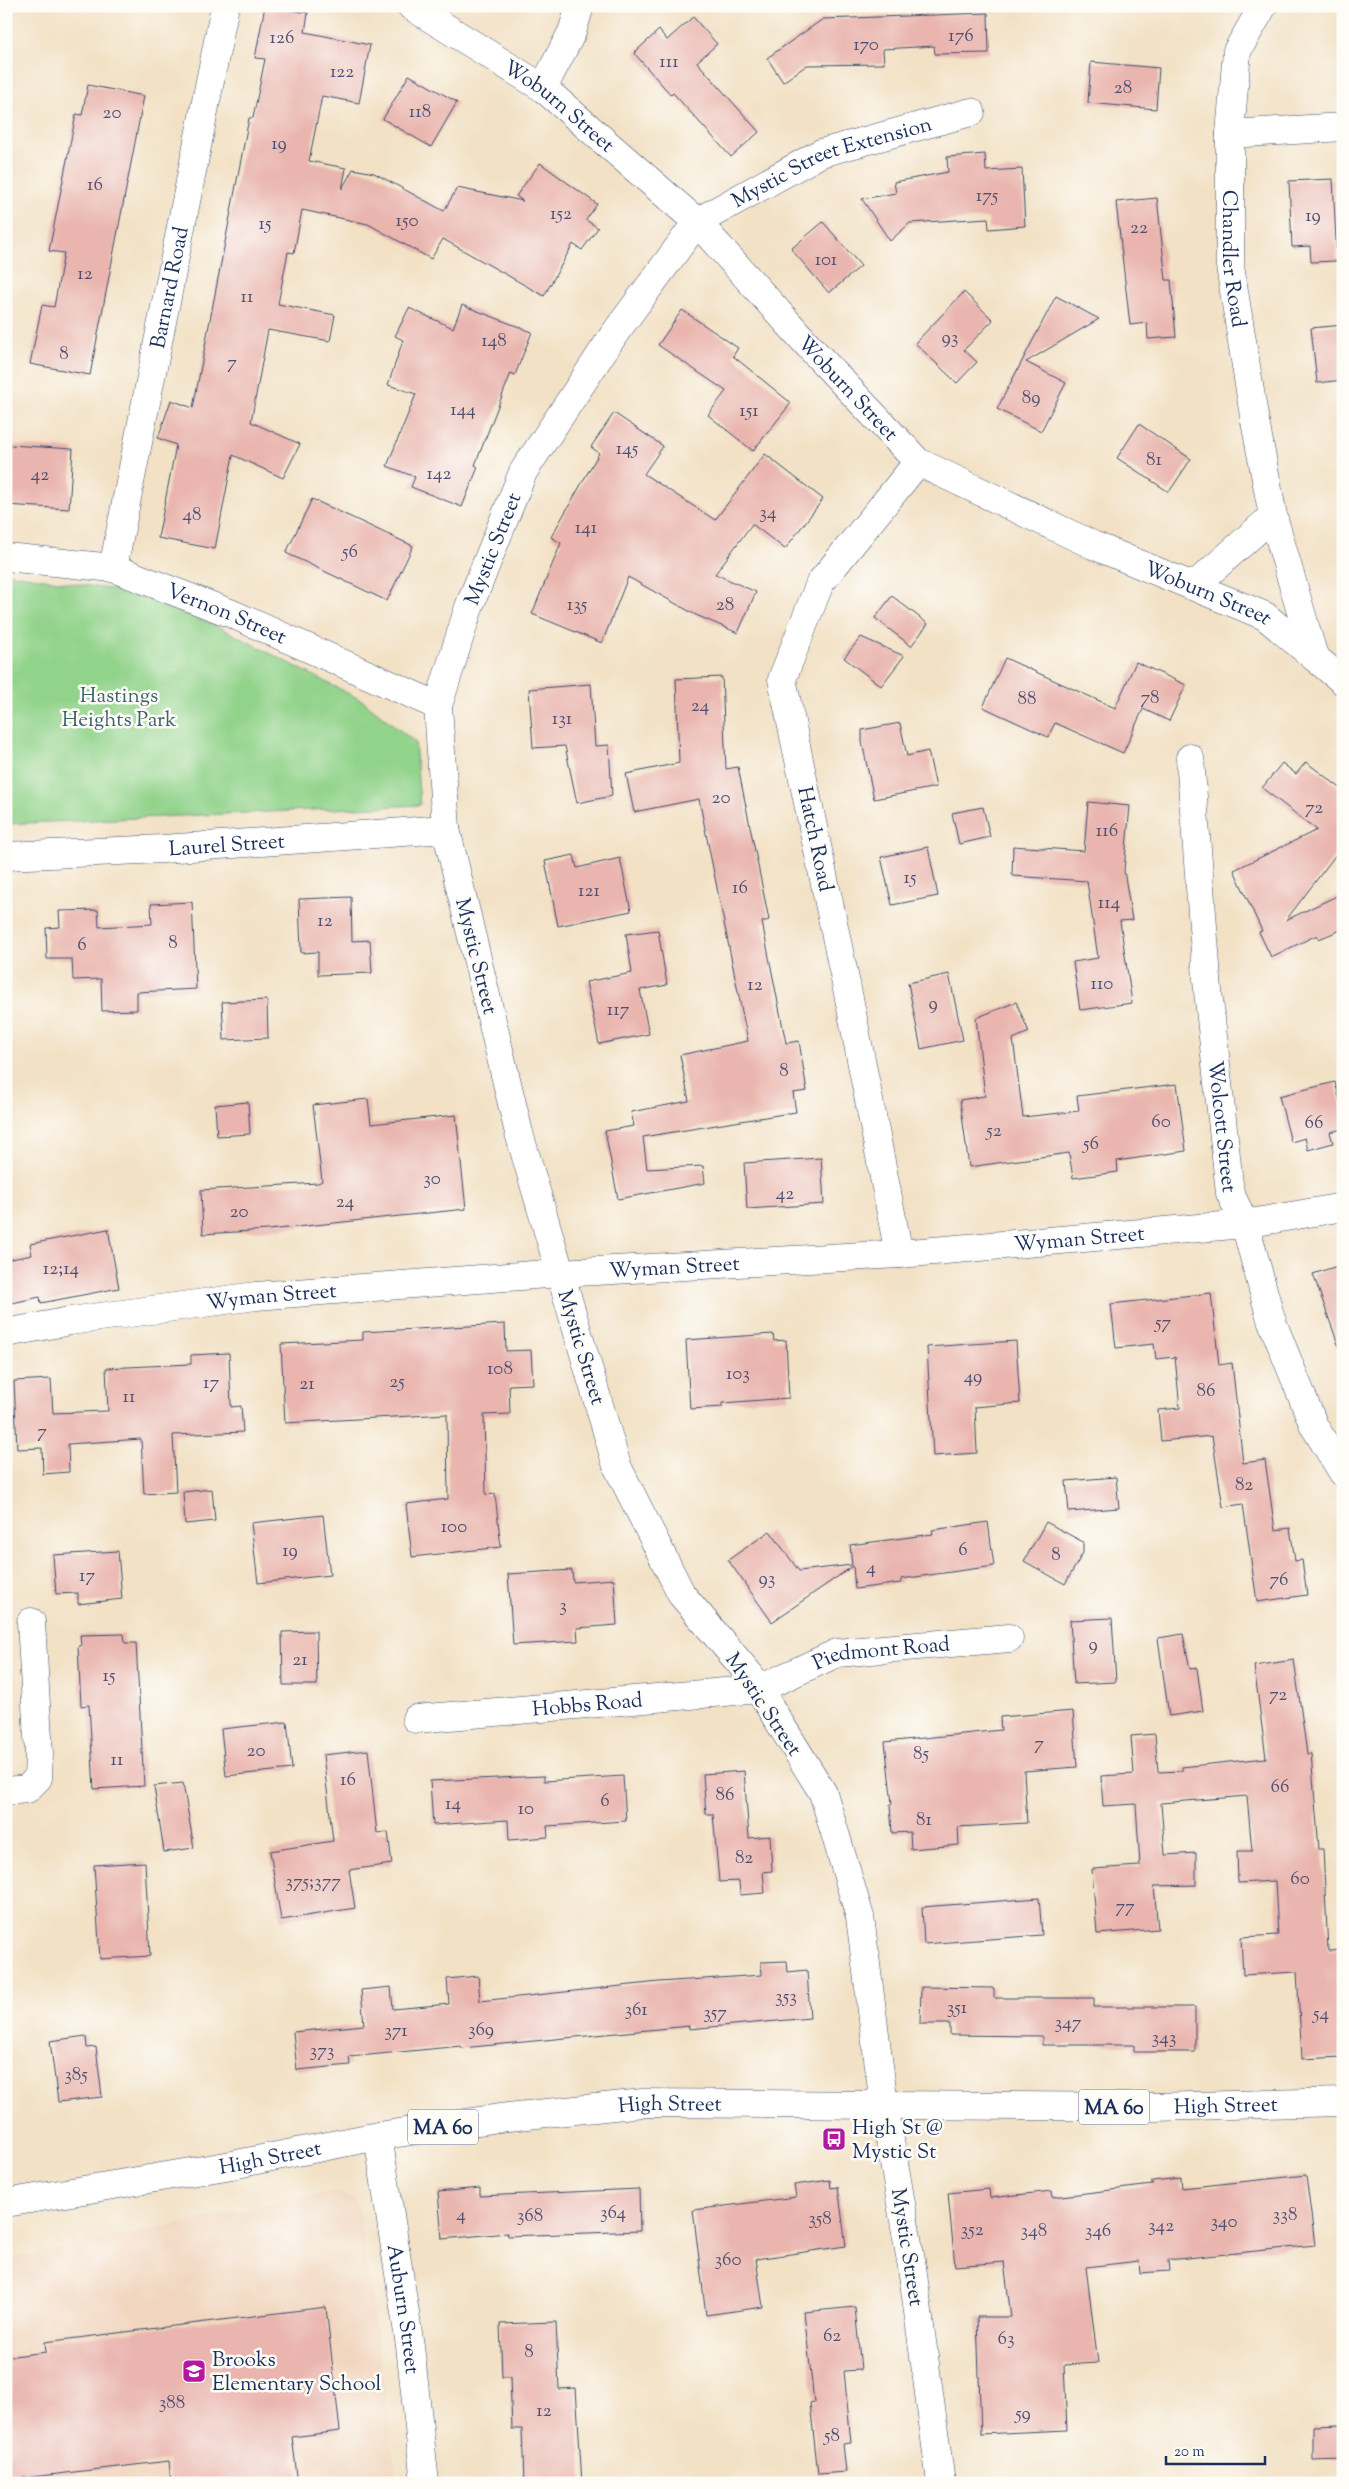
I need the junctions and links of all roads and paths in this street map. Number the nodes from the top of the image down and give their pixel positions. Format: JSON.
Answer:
{"nodes":[{"id":1,"x":225,"y":6,"type":"edge"},
{"id":2,"x":411,"y":6,"type":"edge"},
{"id":3,"x":580,"y":6,"type":"edge"},
{"id":4,"x":1263,"y":6,"type":"edge"},
{"id":5,"x":542,"y":88,"type":"junction"},
{"id":6,"x":971,"y":112,"type":"dead end"},
{"id":7,"x":1343,"y":127,"type":"edge"},
{"id":8,"x":1230,"y":134,"type":"junction"},
{"id":9,"x":697,"y":222,"type":"junction"},
{"id":10,"x":918,"y":462,"type":"junction"},
{"id":11,"x":1274,"y":516,"type":"junction"},
{"id":12,"x":6,"y":557,"type":"edge"},
{"id":13,"x":113,"y":568,"type":"junction"},
{"id":14,"x":1194,"y":586,"type":"junction"},
{"id":15,"x":1314,"y":657,"type":"junction"},
{"id":16,"x":1343,"y":681,"type":"edge"},
{"id":17,"x":438,"y":706,"type":"junction"},
{"id":18,"x":1190,"y":758,"type":"dead end"},
{"id":19,"x":446,"y":828,"type":"junction"},
{"id":20,"x":6,"y":856,"type":"edge"},
{"id":21,"x":1343,"y":1207,"type":"edge"},
{"id":22,"x":1245,"y":1224,"type":"junction"},
{"id":23,"x":899,"y":1254,"type":"junction"},
{"id":24,"x":560,"y":1273,"type":"junction"},
{"id":25,"x":6,"y":1333,"type":"edge"},
{"id":26,"x":1343,"y":1473,"type":"edge"},
{"id":27,"x":31,"y":1622,"type":"dead end"},
{"id":28,"x":1009,"y":1638,"type":"dead end"},
{"id":29,"x":758,"y":1689,"type":"junction"},
{"id":30,"x":416,"y":1719,"type":"dead end"},
{"id":31,"x":6,"y":1791,"type":"edge"},
{"id":32,"x":1343,"y":2102,"type":"edge"},
{"id":33,"x":884,"y":2106,"type":"junction"},
{"id":34,"x":378,"y":2136,"type":"junction"},
{"id":35,"x":6,"y":2203,"type":"edge"},
{"id":36,"x":425,"y":2483,"type":"edge"},
{"id":37,"x":941,"y":2483,"type":"edge"}],
"edges":[{"from":1,"to":13,"type":"street","name":"Barnard Road"},
{"from":2,"to":5,"type":"street","name":"Woburn Street"},
{"from":3,"to":5,"type":"street"},
{"from":4,"to":8,"type":"street","name":"Chandler Road"},
{"from":5,"to":9,"type":"street","name":"Woburn Street"},
{"from":6,"to":9,"type":"street","name":"Mystic Street Extension"},
{"from":7,"to":8,"type":"street"},
{"from":8,"to":11,"type":"street","name":"Chandler Road"},
{"from":9,"to":10,"type":"street","name":"Woburn Street"},
{"from":9,"to":17,"type":"street","name":"Mystic Street"},
{"from":10,"to":14,"type":"street","name":"Woburn Street"},
{"from":10,"to":23,"type":"street","name":"Hatch Road"},
{"from":11,"to":14,"type":"street"},
{"from":11,"to":15,"type":"street","name":"Chandler Road"},
{"from":12,"to":13,"type":"street","name":"Vernon Street"},
{"from":13,"to":17,"type":"street","name":"Vernon Street"},
{"from":14,"to":15,"type":"street","name":"Woburn Street"},
{"from":15,"to":16,"type":"street","name":"Woburn Street"},
{"from":17,"to":19,"type":"street","name":"Mystic Street"},
{"from":18,"to":22,"type":"street","name":"Wolcott Street"},
{"from":19,"to":20,"type":"street","name":"Laurel Street"},
{"from":19,"to":24,"type":"street","name":"Mystic Street"},
{"from":21,"to":22,"type":"street","name":"Wyman Street"},
{"from":22,"to":23,"type":"street","name":"Wyman Street"},
{"from":22,"to":26,"type":"street","name":"Wolcott Street"},
{"from":23,"to":24,"type":"street","name":"Wyman Street"},
{"from":24,"to":25,"type":"street","name":"Wyman Street"},
{"from":24,"to":29,"type":"street","name":"Mystic Street"},
{"from":27,"to":31,"type":"street"},
{"from":28,"to":29,"type":"street","name":"Piedmont Road"},
{"from":29,"to":30,"type":"street","name":"Hobbs Road"},
{"from":29,"to":33,"type":"street","name":"Mystic Street"},
{"from":32,"to":33,"type":"street","name":"High Street","number":"MA 60"},
{"from":33,"to":34,"type":"street","name":"High Street","number":"MA 60"},
{"from":33,"to":37,"type":"street","name":"Mystic Street"},
{"from":34,"to":35,"type":"street","name":"High Street","number":"MA 60"},
{"from":34,"to":36,"type":"street","name":"Auburn Street"}]}
